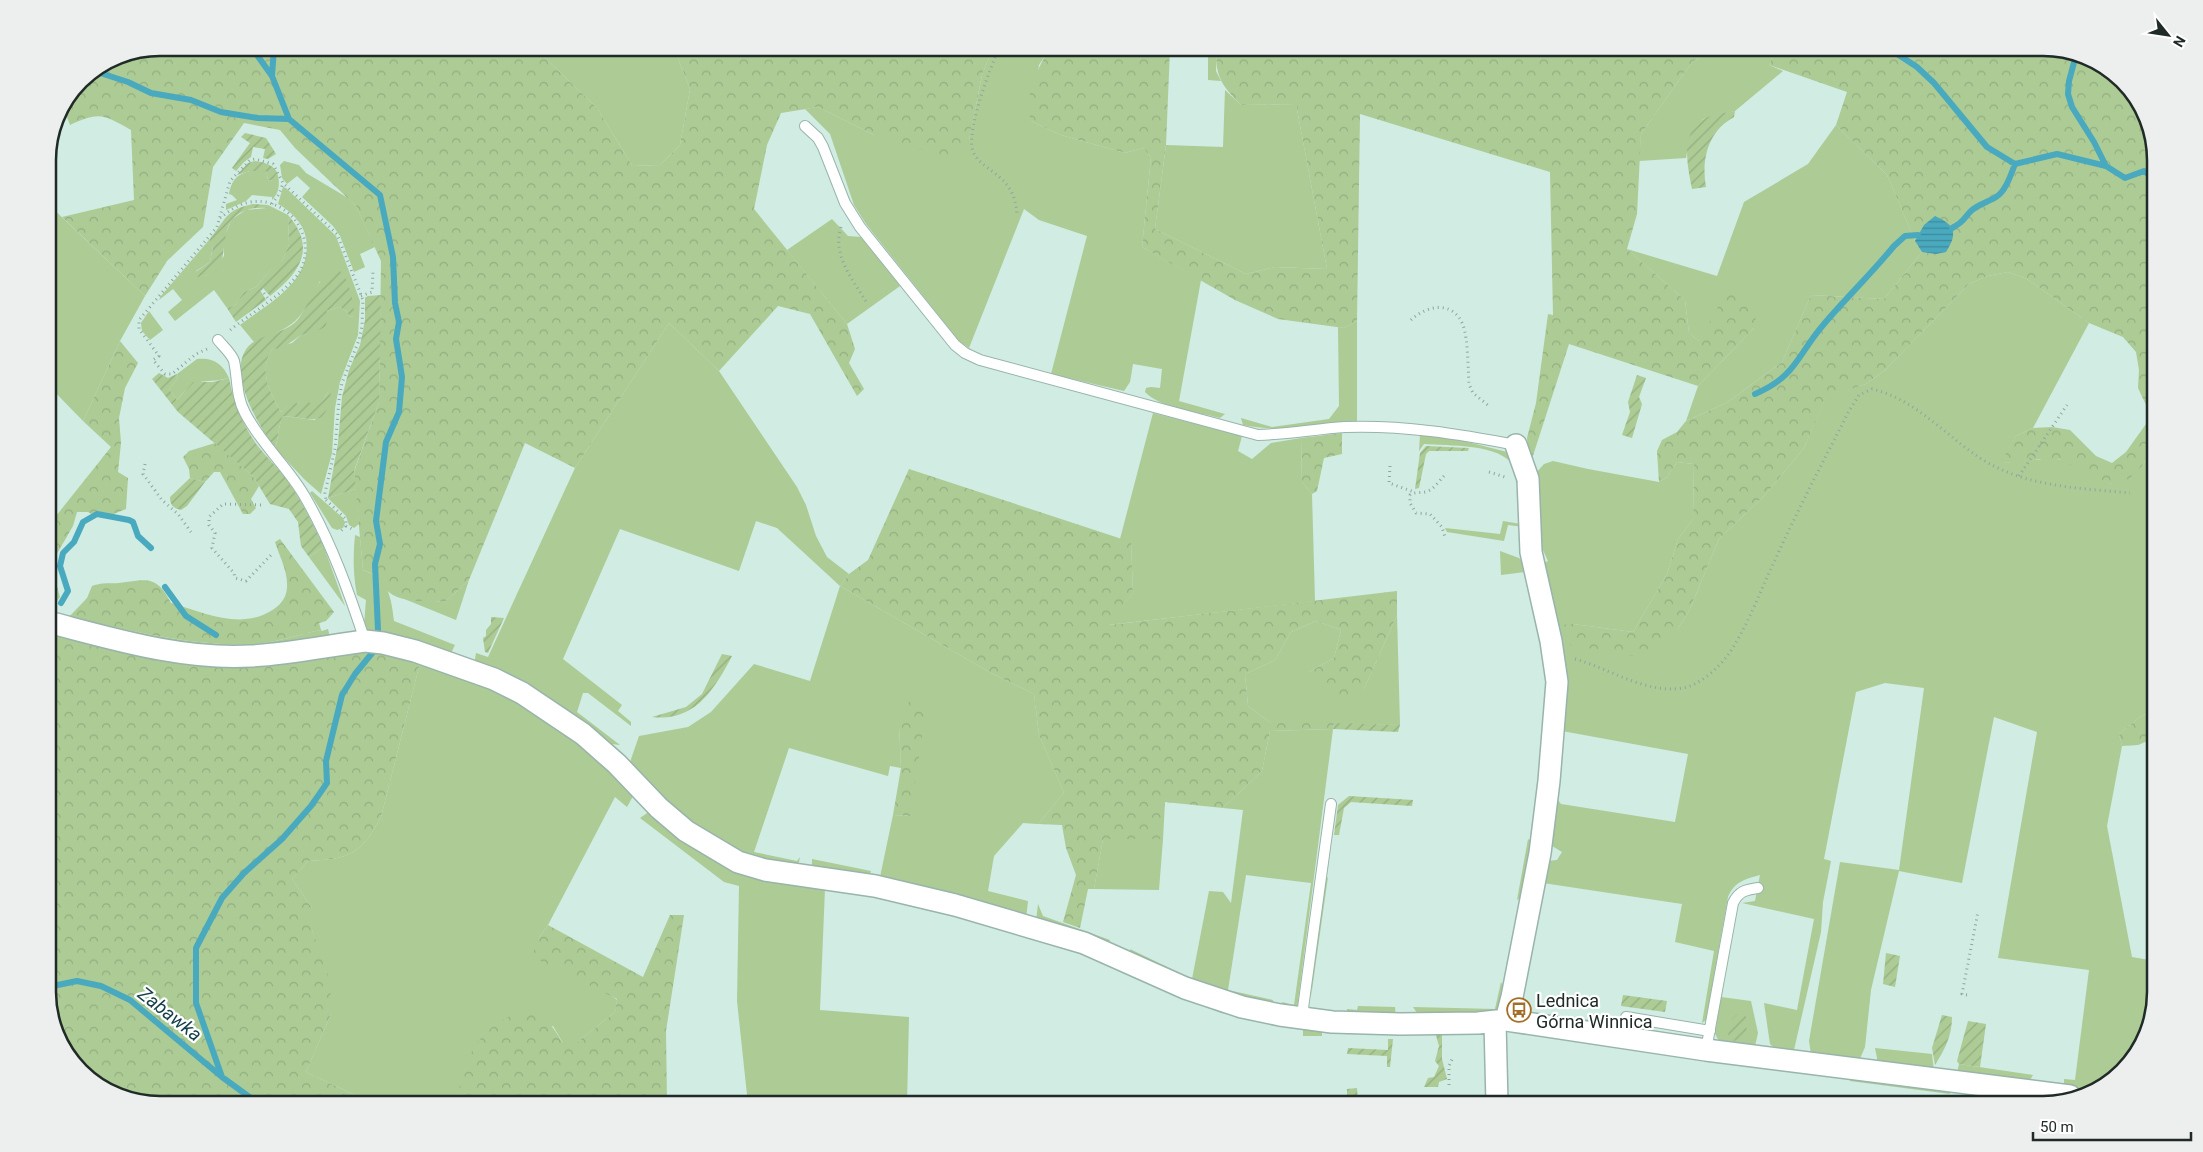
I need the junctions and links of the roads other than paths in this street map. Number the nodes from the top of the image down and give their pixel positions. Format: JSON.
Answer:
{"nodes":[{"id":1,"x":805,"y":126,"type":"dead end"},
{"id":2,"x":218,"y":340,"type":"road end"},
{"id":3,"x":1516,"y":445,"type":"joint"},
{"id":4,"x":56,"y":624,"type":"edge"},
{"id":5,"x":365,"y":641,"type":"junction"},
{"id":6,"x":1331,"y":804,"type":"dead end"},
{"id":7,"x":1758,"y":888,"type":"dead end"},
{"id":8,"x":1626,"y":1017,"type":"dead end"},
{"id":9,"x":1309,"y":1019,"type":"junction"},
{"id":10,"x":1500,"y":1021,"type":"junction"},
{"id":11,"x":1660,"y":1032,"type":"junction"},
{"id":12,"x":1708,"y":1040,"type":"junction"},
{"id":13,"x":2060,"y":1094,"type":"edge"},
{"id":14,"x":1497,"y":1096,"type":"edge"}],
"edges":[{"from":1,"to":3,"type":"lane"},
{"from":2,"to":5,"type":"lane"},
{"from":3,"to":10,"type":"street"},
{"from":4,"to":5,"type":"street"},
{"from":5,"to":9,"type":"street"},
{"from":6,"to":9,"type":"lane"},
{"from":7,"to":12,"type":"lane"},
{"from":8,"to":11,"type":"lane"},
{"from":9,"to":10,"type":"street"},
{"from":10,"to":11,"type":"street"},
{"from":10,"to":14,"type":"street"},
{"from":11,"to":12,"type":"street"},
{"from":12,"to":13,"type":"street"}]}
